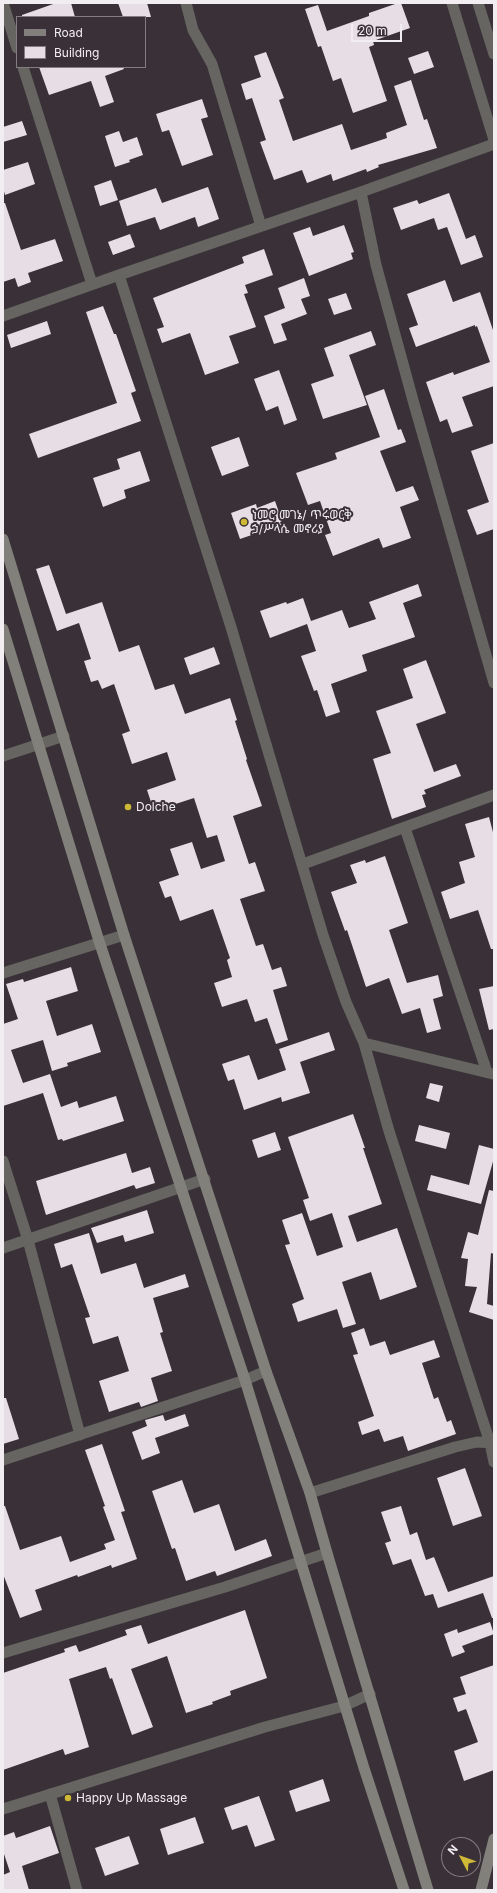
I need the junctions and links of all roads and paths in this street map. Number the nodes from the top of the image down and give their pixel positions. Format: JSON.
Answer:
{"nodes":[{"id":1,"x":3,"y":3,"type":"edge"},
{"id":2,"x":186,"y":3,"type":"edge"},
{"id":3,"x":452,"y":3,"type":"edge"},
{"id":4,"x":478,"y":3,"type":"edge"},
{"id":5,"x":16,"y":45,"type":"edge"},
{"id":6,"x":494,"y":54,"type":"edge"},
{"id":7,"x":23,"y":68,"type":"edge"},
{"id":8,"x":494,"y":140,"type":"edge"},
{"id":9,"x":494,"y":144,"type":"edge"},
{"id":10,"x":361,"y":192,"type":"junction"},
{"id":11,"x":261,"y":226,"type":"junction"},
{"id":12,"x":119,"y":275,"type":"junction"},
{"id":13,"x":92,"y":284,"type":"junction"},
{"id":14,"x":3,"y":316,"type":"edge"},
{"id":15,"x":3,"y":539,"type":"edge"},
{"id":16,"x":3,"y":629,"type":"edge"},
{"id":17,"x":494,"y":683,"type":"edge"},
{"id":18,"x":64,"y":736,"type":"junction"},
{"id":19,"x":38,"y":743,"type":"junction"},
{"id":20,"x":3,"y":756,"type":"edge"},
{"id":21,"x":494,"y":795,"type":"edge"},
{"id":22,"x":405,"y":828,"type":"junction"},
{"id":23,"x":303,"y":864,"type":"junction"},
{"id":24,"x":124,"y":935,"type":"junction"},
{"id":25,"x":100,"y":942,"type":"junction"},
{"id":26,"x":3,"y":973,"type":"edge"},
{"id":27,"x":364,"y":1043,"type":"junction"},
{"id":28,"x":491,"y":1073,"type":"edge"},
{"id":29,"x":3,"y":1161,"type":"edge"},
{"id":30,"x":205,"y":1179,"type":"junction"},
{"id":31,"x":181,"y":1186,"type":"junction"},
{"id":32,"x":28,"y":1240,"type":"junction"},
{"id":33,"x":3,"y":1248,"type":"edge"},
{"id":34,"x":266,"y":1371,"type":"junction"},
{"id":35,"x":245,"y":1380,"type":"junction"},
{"id":36,"x":80,"y":1435,"type":"junction"},
{"id":37,"x":492,"y":1443,"type":"edge"},
{"id":38,"x":3,"y":1460,"type":"edge"},
{"id":39,"x":494,"y":1462,"type":"edge"},
{"id":40,"x":310,"y":1493,"type":"junction"},
{"id":41,"x":327,"y":1553,"type":"junction"},
{"id":42,"x":300,"y":1563,"type":"junction"},
{"id":43,"x":3,"y":1654,"type":"edge"},
{"id":44,"x":370,"y":1694,"type":"junction"},
{"id":45,"x":344,"y":1706,"type":"junction"},
{"id":46,"x":50,"y":1794,"type":"junction"},
{"id":47,"x":3,"y":1809,"type":"edge"},
{"id":48,"x":494,"y":1839,"type":"edge"},
{"id":49,"x":78,"y":1890,"type":"edge"},
{"id":50,"x":404,"y":1890,"type":"edge"},
{"id":51,"x":428,"y":1890,"type":"edge"},
{"id":52,"x":481,"y":1890,"type":"edge"}],
"edges":[{"from":1,"to":5,"type":"street"},
{"from":2,"to":11,"type":"street"},
{"from":3,"to":8,"type":"street"},
{"from":4,"to":6,"type":"street"},
{"from":7,"to":13,"type":"street"},
{"from":9,"to":10,"type":"street"},
{"from":10,"to":11,"type":"street"},
{"from":10,"to":17,"type":"street"},
{"from":11,"to":12,"type":"street"},
{"from":12,"to":13,"type":"street"},
{"from":12,"to":23,"type":"street"},
{"from":13,"to":14,"type":"street"},
{"from":15,"to":18,"type":"main road"},
{"from":16,"to":19,"type":"main road"},
{"from":18,"to":19,"type":"street"},
{"from":18,"to":24,"type":"main road"},
{"from":19,"to":20,"type":"street"},
{"from":19,"to":25,"type":"main road"},
{"from":21,"to":22,"type":"street"},
{"from":22,"to":23,"type":"street"},
{"from":22,"to":28,"type":"street"},
{"from":23,"to":27,"type":"street"},
{"from":24,"to":25,"type":"street"},
{"from":24,"to":30,"type":"main road"},
{"from":25,"to":26,"type":"street"},
{"from":25,"to":31,"type":"main road"},
{"from":27,"to":28,"type":"street"},
{"from":27,"to":37,"type":"street"},
{"from":29,"to":32,"type":"street"},
{"from":30,"to":31,"type":"street"},
{"from":30,"to":34,"type":"main road"},
{"from":31,"to":32,"type":"street"},
{"from":31,"to":35,"type":"main road"},
{"from":32,"to":33,"type":"street"},
{"from":32,"to":36,"type":"street"},
{"from":34,"to":35,"type":"street"},
{"from":34,"to":40,"type":"main road"},
{"from":35,"to":36,"type":"street"},
{"from":35,"to":42,"type":"main road"},
{"from":36,"to":38,"type":"street"},
{"from":37,"to":39,"type":"street"},
{"from":37,"to":40,"type":"street"},
{"from":40,"to":41,"type":"main road"},
{"from":41,"to":42,"type":"street"},
{"from":41,"to":44,"type":"main road"},
{"from":42,"to":43,"type":"street"},
{"from":42,"to":45,"type":"main road"},
{"from":44,"to":45,"type":"street"},
{"from":44,"to":51,"type":"main road"},
{"from":45,"to":46,"type":"street"},
{"from":45,"to":50,"type":"main road"},
{"from":46,"to":47,"type":"street"},
{"from":46,"to":49,"type":"street"},
{"from":48,"to":52,"type":"main road"}]}
